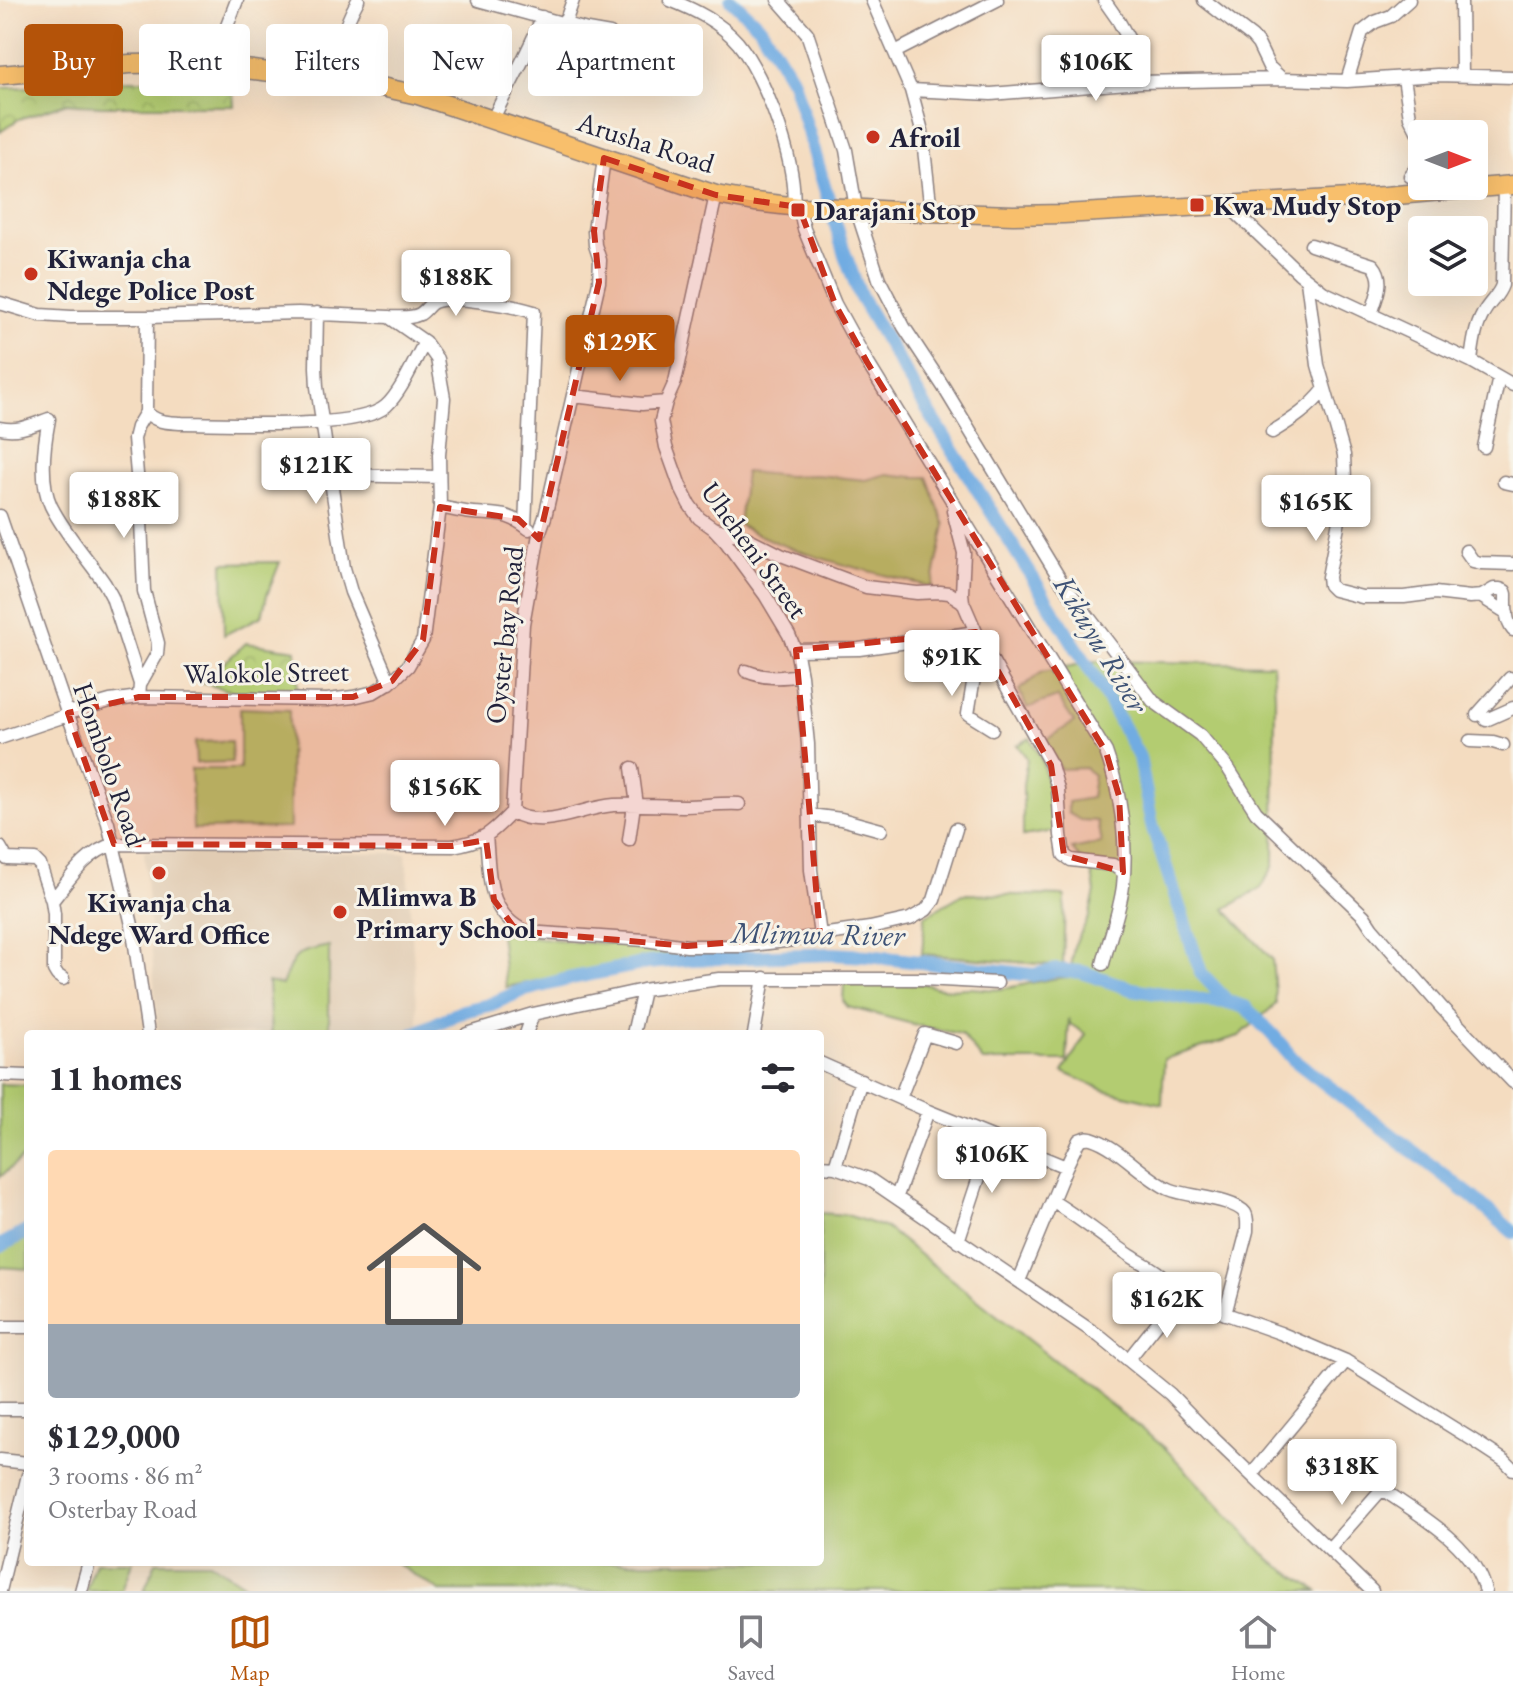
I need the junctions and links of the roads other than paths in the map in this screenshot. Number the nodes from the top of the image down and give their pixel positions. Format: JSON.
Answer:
{"nodes":[{"id":1,"x":237,"y":0,"type":"edge"},
{"id":2,"x":358,"y":0,"type":"edge"},
{"id":3,"x":478,"y":0,"type":"edge"},
{"id":4,"x":540,"y":0,"type":"edge"},
{"id":5,"x":573,"y":0,"type":"edge"},
{"id":6,"x":670,"y":0,"type":"edge"},
{"id":7,"x":778,"y":0,"type":"edge"},
{"id":8,"x":872,"y":0,"type":"edge"},
{"id":9,"x":997,"y":0,"type":"edge"},
{"id":10,"x":1104,"y":0,"type":"edge"},
{"id":11,"x":1204,"y":0,"type":"edge"},
{"id":12,"x":1409,"y":0,"type":"edge"},
{"id":13,"x":1461,"y":2,"type":"dead end"},
{"id":14,"x":539,"y":16,"type":"junction"},
{"id":15,"x":565,"y":23,"type":"junction"},
{"id":16,"x":228,"y":24,"type":"edge"},
{"id":17,"x":347,"y":24,"type":"edge"},
{"id":18,"x":569,"y":24,"type":"edge"},
{"id":19,"x":895,"y":52,"type":"junction"},
{"id":20,"x":139,"y":64,"type":"edge"},
{"id":21,"x":0,"y":75,"type":"edge"},
{"id":22,"x":1462,"y":75,"type":"junction"},
{"id":23,"x":1513,"y":77,"type":"edge"},
{"id":24,"x":1404,"y":78,"type":"junction"},
{"id":25,"x":1282,"y":79,"type":"junction"},
{"id":26,"x":1347,"y":81,"type":"junction"},
{"id":27,"x":1140,"y":82,"type":"junction"},
{"id":28,"x":388,"y":87,"type":"edge"},
{"id":29,"x":911,"y":90,"type":"junction"},
{"id":30,"x":1412,"y":120,"type":"edge"},
{"id":31,"x":492,"y":121,"type":"junction"},
{"id":32,"x":604,"y":158,"type":"junction"},
{"id":33,"x":1509,"y":185,"type":"edge"},
{"id":34,"x":716,"y":195,"type":"junction"},
{"id":35,"x":1228,"y":205,"type":"junction"},
{"id":36,"x":799,"y":207,"type":"junction"},
{"id":37,"x":853,"y":208,"type":"junction"},
{"id":38,"x":931,"y":212,"type":"junction"},
{"id":39,"x":1311,"y":245,"type":"dead end"},
{"id":40,"x":1508,"y":252,"type":"edge"},
{"id":41,"x":1307,"y":280,"type":"junction"},
{"id":42,"x":0,"y":303,"type":"edge"},
{"id":43,"x":317,"y":313,"type":"junction"},
{"id":44,"x":1371,"y":315,"type":"junction"},
{"id":45,"x":147,"y":317,"type":"junction"},
{"id":46,"x":389,"y":317,"type":"junction"},
{"id":47,"x":425,"y":342,"type":"junction"},
{"id":48,"x":1471,"y":361,"type":"junction"},
{"id":49,"x":1499,"y":377,"type":"junction"},
{"id":50,"x":1513,"y":385,"type":"edge"},
{"id":51,"x":1324,"y":390,"type":"junction"},
{"id":52,"x":573,"y":396,"type":"junction"},
{"id":53,"x":666,"y":402,"type":"junction"},
{"id":54,"x":146,"y":412,"type":"junction"},
{"id":55,"x":322,"y":423,"type":"junction"},
{"id":56,"x":0,"y":428,"type":"edge"},
{"id":57,"x":1272,"y":432,"type":"dead end"},
{"id":58,"x":1484,"y":447,"type":"dead end"},
{"id":59,"x":331,"y":475,"type":"junction"},
{"id":60,"x":439,"y":477,"type":"junction"},
{"id":61,"x":949,"y":497,"type":"junction"},
{"id":62,"x":440,"y":507,"type":"junction"},
{"id":63,"x":0,"y":516,"type":"edge"},
{"id":64,"x":525,"y":526,"type":"junction"},
{"id":65,"x":713,"y":528,"type":"junction"},
{"id":66,"x":539,"y":534,"type":"junction"},
{"id":67,"x":1465,"y":557,"type":"dead end"},
{"id":68,"x":1513,"y":564,"type":"edge"},
{"id":69,"x":1509,"y":589,"type":"edge"},
{"id":70,"x":1480,"y":596,"type":"junction"},
{"id":71,"x":963,"y":602,"type":"junction"},
{"id":72,"x":1507,"y":613,"type":"junction"},
{"id":73,"x":1513,"y":630,"type":"edge"},
{"id":74,"x":971,"y":633,"type":"junction"},
{"id":75,"x":795,"y":650,"type":"junction"},
{"id":76,"x":746,"y":671,"type":"dead end"},
{"id":77,"x":801,"y":675,"type":"junction"},
{"id":78,"x":1510,"y":678,"type":"dead end"},
{"id":79,"x":390,"y":683,"type":"junction"},
{"id":80,"x":139,"y":690,"type":"junction"},
{"id":81,"x":1513,"y":708,"type":"edge"},
{"id":82,"x":68,"y":714,"type":"junction"},
{"id":83,"x":992,"y":729,"type":"dead end"},
{"id":84,"x":0,"y":738,"type":"edge"},
{"id":85,"x":1470,"y":741,"type":"dead end"},
{"id":86,"x":1503,"y":745,"type":"dead end"},
{"id":87,"x":632,"y":768,"type":"dead end"},
{"id":88,"x":739,"y":804,"type":"dead end"},
{"id":89,"x":636,"y":805,"type":"junction"},
{"id":90,"x":512,"y":812,"type":"junction"},
{"id":91,"x":810,"y":815,"type":"junction"},
{"id":92,"x":956,"y":829,"type":"dead end"},
{"id":93,"x":881,"y":830,"type":"dead end"},
{"id":94,"x":486,"y":836,"type":"junction"},
{"id":95,"x":629,"y":840,"type":"dead end"},
{"id":96,"x":114,"y":844,"type":"junction"},
{"id":97,"x":0,"y":847,"type":"edge"},
{"id":98,"x":9,"y":859,"type":"junction"},
{"id":99,"x":0,"y":872,"type":"edge"},
{"id":100,"x":1123,"y":872,"type":"junction"},
{"id":101,"x":52,"y":901,"type":"junction"},
{"id":102,"x":820,"y":935,"type":"junction"},
{"id":103,"x":1103,"y":964,"type":"dead end"},
{"id":104,"x":764,"y":978,"type":"junction"},
{"id":105,"x":63,"y":979,"type":"dead end"},
{"id":106,"x":997,"y":983,"type":"dead end"},
{"id":107,"x":643,"y":990,"type":"junction"},
{"id":108,"x":533,"y":1014,"type":"junction"},
{"id":109,"x":147,"y":1030,"type":"edge"},
{"id":110,"x":480,"y":1030,"type":"edge"},
{"id":111,"x":527,"y":1030,"type":"edge"},
{"id":112,"x":634,"y":1030,"type":"edge"},
{"id":113,"x":755,"y":1030,"type":"edge"},
{"id":114,"x":956,"y":1043,"type":"dead end"},
{"id":115,"x":824,"y":1065,"type":"edge"},
{"id":116,"x":0,"y":1075,"type":"edge"},
{"id":117,"x":24,"y":1076,"type":"edge"},
{"id":118,"x":861,"y":1080,"type":"junction"},
{"id":119,"x":1513,"y":1082,"type":"edge"},
{"id":120,"x":900,"y":1098,"type":"junction"},
{"id":121,"x":928,"y":1111,"type":"junction"},
{"id":122,"x":992,"y":1138,"type":"junction"},
{"id":123,"x":824,"y":1166,"type":"edge"},
{"id":124,"x":835,"y":1167,"type":"junction"},
{"id":125,"x":1066,"y":1167,"type":"junction"},
{"id":126,"x":897,"y":1196,"type":"junction"},
{"id":127,"x":1052,"y":1201,"type":"junction"},
{"id":128,"x":958,"y":1241,"type":"junction"},
{"id":129,"x":1019,"y":1281,"type":"junction"},
{"id":130,"x":1178,"y":1297,"type":"junction"},
{"id":131,"x":1225,"y":1314,"type":"junction"},
{"id":132,"x":0,"y":1327,"type":"edge"},
{"id":133,"x":24,"y":1327,"type":"edge"},
{"id":134,"x":1128,"y":1360,"type":"junction"},
{"id":135,"x":1346,"y":1361,"type":"junction"},
{"id":136,"x":0,"y":1409,"type":"edge"},
{"id":137,"x":24,"y":1409,"type":"edge"},
{"id":138,"x":0,"y":1460,"type":"edge"},
{"id":139,"x":24,"y":1463,"type":"edge"},
{"id":140,"x":1513,"y":1469,"type":"edge"},
{"id":141,"x":1252,"y":1474,"type":"junction"},
{"id":142,"x":24,"y":1492,"type":"edge"},
{"id":143,"x":1329,"y":1549,"type":"junction"},
{"id":144,"x":88,"y":1566,"type":"edge"},
{"id":145,"x":0,"y":1591,"type":"edge"},
{"id":146,"x":81,"y":1591,"type":"edge"},
{"id":147,"x":1372,"y":1591,"type":"edge"},
{"id":148,"x":1485,"y":1591,"type":"edge"}],
"edges":[{"from":1,"to":16,"type":"street"},
{"from":2,"to":17,"type":"street"},
{"from":3,"to":14,"type":"street"},
{"from":4,"to":14,"type":"street"},
{"from":5,"to":15,"type":"street"},
{"from":6,"to":36,"type":"street"},
{"from":7,"to":37,"type":"street"},
{"from":8,"to":19,"type":"street"},
{"from":9,"to":19,"type":"street"},
{"from":10,"to":27,"type":"street"},
{"from":11,"to":25,"type":"street"},
{"from":12,"to":26,"type":"street"},
{"from":13,"to":22,"type":"street"},
{"from":14,"to":15,"type":"street"},
{"from":14,"to":31,"type":"street"},
{"from":15,"to":18,"type":"street"},
{"from":19,"to":29,"type":"street"},
{"from":20,"to":21,"type":"highway","name":"Arusha Road"},
{"from":22,"to":23,"type":"street"},
{"from":22,"to":24,"type":"street"},
{"from":24,"to":26,"type":"street"},
{"from":24,"to":30,"type":"street"},
{"from":25,"to":26,"type":"street"},
{"from":25,"to":27,"type":"street"},
{"from":27,"to":29,"type":"street"},
{"from":28,"to":31,"type":"highway","name":"Arusha Road"},
{"from":29,"to":38,"type":"street"},
{"from":31,"to":32,"type":"highway","name":"Arusha Road"},
{"from":32,"to":34,"type":"highway","name":"Arusha Road"},
{"from":32,"to":52,"type":"street","name":"Oyster bay Road"},
{"from":33,"to":35,"type":"highway","name":"Arusha Road"},
{"from":33,"to":40,"type":"street"},
{"from":34,"to":36,"type":"highway","name":"Arusha Road"},
{"from":34,"to":53,"type":"street","name":"Uheheni Street"},
{"from":35,"to":38,"type":"highway","name":"Arusha Road"},
{"from":35,"to":41,"type":"street"},
{"from":36,"to":37,"type":"highway","name":"Arusha Road"},
{"from":36,"to":61,"type":"street"},
{"from":37,"to":38,"type":"highway","name":"Arusha Road"},
{"from":37,"to":119,"type":"street"},
{"from":39,"to":44,"type":"street"},
{"from":40,"to":48,"type":"street"},
{"from":41,"to":44,"type":"street"},
{"from":41,"to":51,"type":"street"},
{"from":42,"to":45,"type":"street"},
{"from":43,"to":45,"type":"street"},
{"from":43,"to":46,"type":"street"},
{"from":43,"to":55,"type":"street"},
{"from":44,"to":48,"type":"street"},
{"from":45,"to":54,"type":"street"},
{"from":46,"to":47,"type":"street"},
{"from":46,"to":64,"type":"street"},
{"from":47,"to":55,"type":"street"},
{"from":47,"to":60,"type":"street","name":"Walokole Street"},
{"from":48,"to":49,"type":"street"},
{"from":49,"to":50,"type":"street"},
{"from":49,"to":58,"type":"street"},
{"from":51,"to":57,"type":"street"},
{"from":51,"to":70,"type":"street"},
{"from":52,"to":53,"type":"street"},
{"from":52,"to":66,"type":"street","name":"Oyster bay Road"},
{"from":53,"to":65,"type":"street","name":"Uheheni Street"},
{"from":54,"to":55,"type":"street"},
{"from":54,"to":80,"type":"street"},
{"from":55,"to":59,"type":"street"},
{"from":56,"to":80,"type":"street"},
{"from":59,"to":60,"type":"street"},
{"from":59,"to":79,"type":"street"},
{"from":60,"to":62,"type":"street","name":"Walokole Street"},
{"from":61,"to":71,"type":"street"},
{"from":61,"to":100,"type":"street"},
{"from":62,"to":64,"type":"street"},
{"from":62,"to":79,"type":"street","name":"Walokole Street"},
{"from":63,"to":82,"type":"street","name":"Hombolo Road"},
{"from":64,"to":66,"type":"street"},
{"from":65,"to":71,"type":"street"},
{"from":65,"to":75,"type":"street","name":"Uheheni Street"},
{"from":66,"to":90,"type":"street","name":"Oyster bay Road"},
{"from":67,"to":68,"type":"street"},
{"from":69,"to":70,"type":"street"},
{"from":69,"to":72,"type":"street"},
{"from":70,"to":72,"type":"street"},
{"from":71,"to":74,"type":"street"},
{"from":72,"to":73,"type":"street"},
{"from":74,"to":75,"type":"street"},
{"from":74,"to":83,"type":"street"},
{"from":74,"to":100,"type":"street"},
{"from":75,"to":77,"type":"street","name":"Uheheni Street"},
{"from":76,"to":77,"type":"street"},
{"from":77,"to":91,"type":"street","name":"Uheheni Street"},
{"from":78,"to":81,"type":"street"},
{"from":79,"to":80,"type":"street","name":"Walokole Street"},
{"from":80,"to":82,"type":"street","name":"Walokole Street"},
{"from":82,"to":84,"type":"street","name":"Walokole Street"},
{"from":82,"to":96,"type":"street","name":"Hombolo Road"},
{"from":85,"to":86,"type":"street"},
{"from":87,"to":89,"type":"street"},
{"from":88,"to":89,"type":"street"},
{"from":89,"to":90,"type":"street"},
{"from":89,"to":95,"type":"street"},
{"from":90,"to":94,"type":"street"},
{"from":91,"to":93,"type":"street"},
{"from":91,"to":102,"type":"street","name":"Uheheni Street"},
{"from":92,"to":102,"type":"street"},
{"from":94,"to":96,"type":"street"},
{"from":94,"to":102,"type":"street"},
{"from":96,"to":101,"type":"street"},
{"from":96,"to":109,"type":"street","name":"Hombolo Road"},
{"from":97,"to":98,"type":"street"},
{"from":98,"to":99,"type":"street"},
{"from":98,"to":101,"type":"street"},
{"from":100,"to":103,"type":"street"},
{"from":101,"to":105,"type":"street"},
{"from":104,"to":106,"type":"street"},
{"from":104,"to":107,"type":"street"},
{"from":104,"to":113,"type":"street"},
{"from":107,"to":108,"type":"street"},
{"from":107,"to":112,"type":"street"},
{"from":108,"to":110,"type":"street"},
{"from":108,"to":111,"type":"street"},
{"from":114,"to":120,"type":"street"},
{"from":115,"to":118,"type":"street"},
{"from":116,"to":117,"type":"street"},
{"from":118,"to":120,"type":"street"},
{"from":118,"to":124,"type":"street"},
{"from":120,"to":121,"type":"street"},
{"from":121,"to":122,"type":"street"},
{"from":121,"to":126,"type":"street"},
{"from":122,"to":125,"type":"street"},
{"from":122,"to":128,"type":"street"},
{"from":123,"to":124,"type":"street"},
{"from":124,"to":126,"type":"street"},
{"from":125,"to":127,"type":"street"},
{"from":125,"to":131,"type":"street"},
{"from":126,"to":128,"type":"street"},
{"from":127,"to":129,"type":"street"},
{"from":127,"to":130,"type":"street"},
{"from":128,"to":129,"type":"street"},
{"from":129,"to":134,"type":"street"},
{"from":130,"to":131,"type":"street"},
{"from":130,"to":134,"type":"street"},
{"from":131,"to":135,"type":"street"},
{"from":132,"to":133,"type":"street"},
{"from":134,"to":141,"type":"street"},
{"from":135,"to":140,"type":"street"},
{"from":135,"to":141,"type":"street"},
{"from":136,"to":137,"type":"street"},
{"from":138,"to":139,"type":"street"},
{"from":141,"to":143,"type":"street"},
{"from":142,"to":145,"type":"street"},
{"from":143,"to":147,"type":"street"},
{"from":143,"to":148,"type":"street"},
{"from":144,"to":146,"type":"street"}]}
